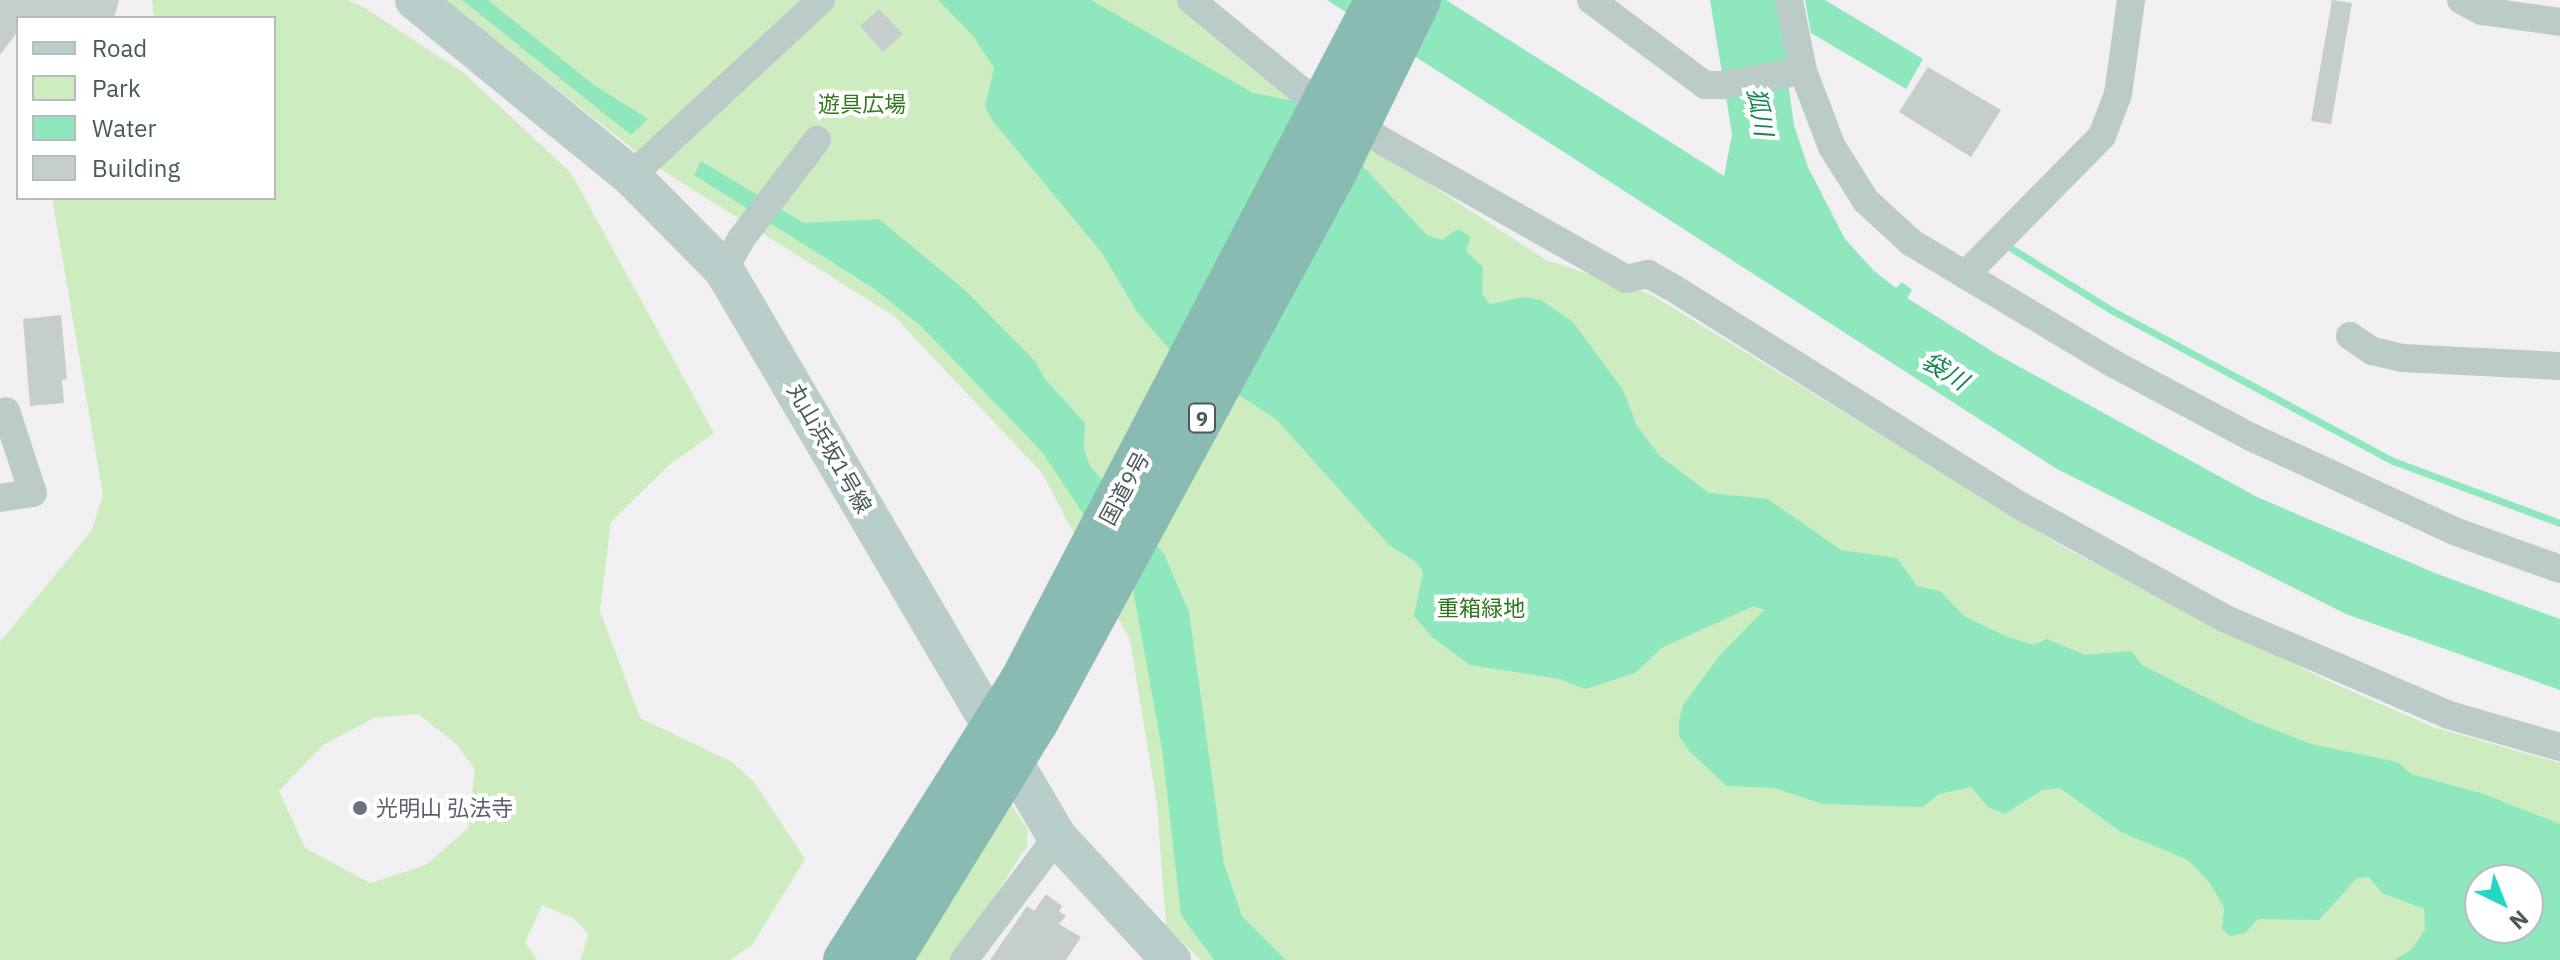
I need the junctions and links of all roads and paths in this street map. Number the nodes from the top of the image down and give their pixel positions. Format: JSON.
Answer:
{"nodes":[{"id":1,"x":415,"y":0,"type":"edge"},
{"id":2,"x":821,"y":0,"type":"edge"},
{"id":3,"x":1191,"y":0,"type":"edge"},
{"id":4,"x":1365,"y":0,"type":"edge"},
{"id":5,"x":1377,"y":0,"type":"edge"},
{"id":6,"x":1419,"y":0,"type":"edge"},
{"id":7,"x":1434,"y":0,"type":"edge"},
{"id":8,"x":1591,"y":0,"type":"edge"},
{"id":9,"x":1789,"y":0,"type":"edge"},
{"id":10,"x":2131,"y":0,"type":"edge"},
{"id":11,"x":2461,"y":0,"type":"edge"},
{"id":12,"x":2560,"y":22,"type":"edge"},
{"id":13,"x":1795,"y":72,"type":"junction"},
{"id":14,"x":817,"y":140,"type":"dead end"},
{"id":15,"x":1317,"y":163,"type":"junction"},
{"id":16,"x":631,"y":176,"type":"junction"},
{"id":17,"x":732,"y":255,"type":"junction"},
{"id":18,"x":1965,"y":275,"type":"junction"},
{"id":19,"x":2350,"y":336,"type":"dead end"},
{"id":20,"x":2560,"y":366,"type":"edge"},
{"id":21,"x":6,"y":411,"type":"dead end"},
{"id":22,"x":0,"y":498,"type":"edge"},
{"id":23,"x":2560,"y":569,"type":"edge"},
{"id":24,"x":2560,"y":747,"type":"edge"},
{"id":25,"x":958,"y":820,"type":"junction"},
{"id":26,"x":1057,"y":837,"type":"junction"},
{"id":27,"x":845,"y":960,"type":"edge"},
{"id":28,"x":890,"y":960,"type":"edge"},
{"id":29,"x":964,"y":960,"type":"edge"},
{"id":30,"x":1171,"y":960,"type":"edge"}],
"edges":[{"from":1,"to":16,"type":"street","name":"丸山浜坂1号線"},
{"from":2,"to":16,"type":"street"},
{"from":3,"to":24,"type":"street"},
{"from":4,"to":15,"type":"highway"},
{"from":5,"to":15,"type":"highway","name":"国道9号","number":"9"},
{"from":6,"to":15,"type":"highway","name":"国道9号","number":"9"},
{"from":7,"to":15,"type":"highway"},
{"from":8,"to":13,"type":"street"},
{"from":9,"to":13,"type":"street"},
{"from":10,"to":18,"type":"street"},
{"from":11,"to":12,"type":"street"},
{"from":13,"to":18,"type":"street"},
{"from":14,"to":17,"type":"street"},
{"from":15,"to":25,"type":"highway","name":"国道9号","number":"9"},
{"from":16,"to":17,"type":"street","name":"丸山浜坂1号線"},
{"from":17,"to":26,"type":"street","name":"丸山浜坂1号線"},
{"from":18,"to":23,"type":"street"},
{"from":19,"to":20,"type":"street"},
{"from":21,"to":22,"type":"street"},
{"from":25,"to":27,"type":"highway","name":"国道9号","number":"9"},
{"from":25,"to":28,"type":"highway","name":"国道9号","number":"9"},
{"from":26,"to":29,"type":"street"},
{"from":26,"to":30,"type":"street","name":"丸山浜坂1号線"}]}
